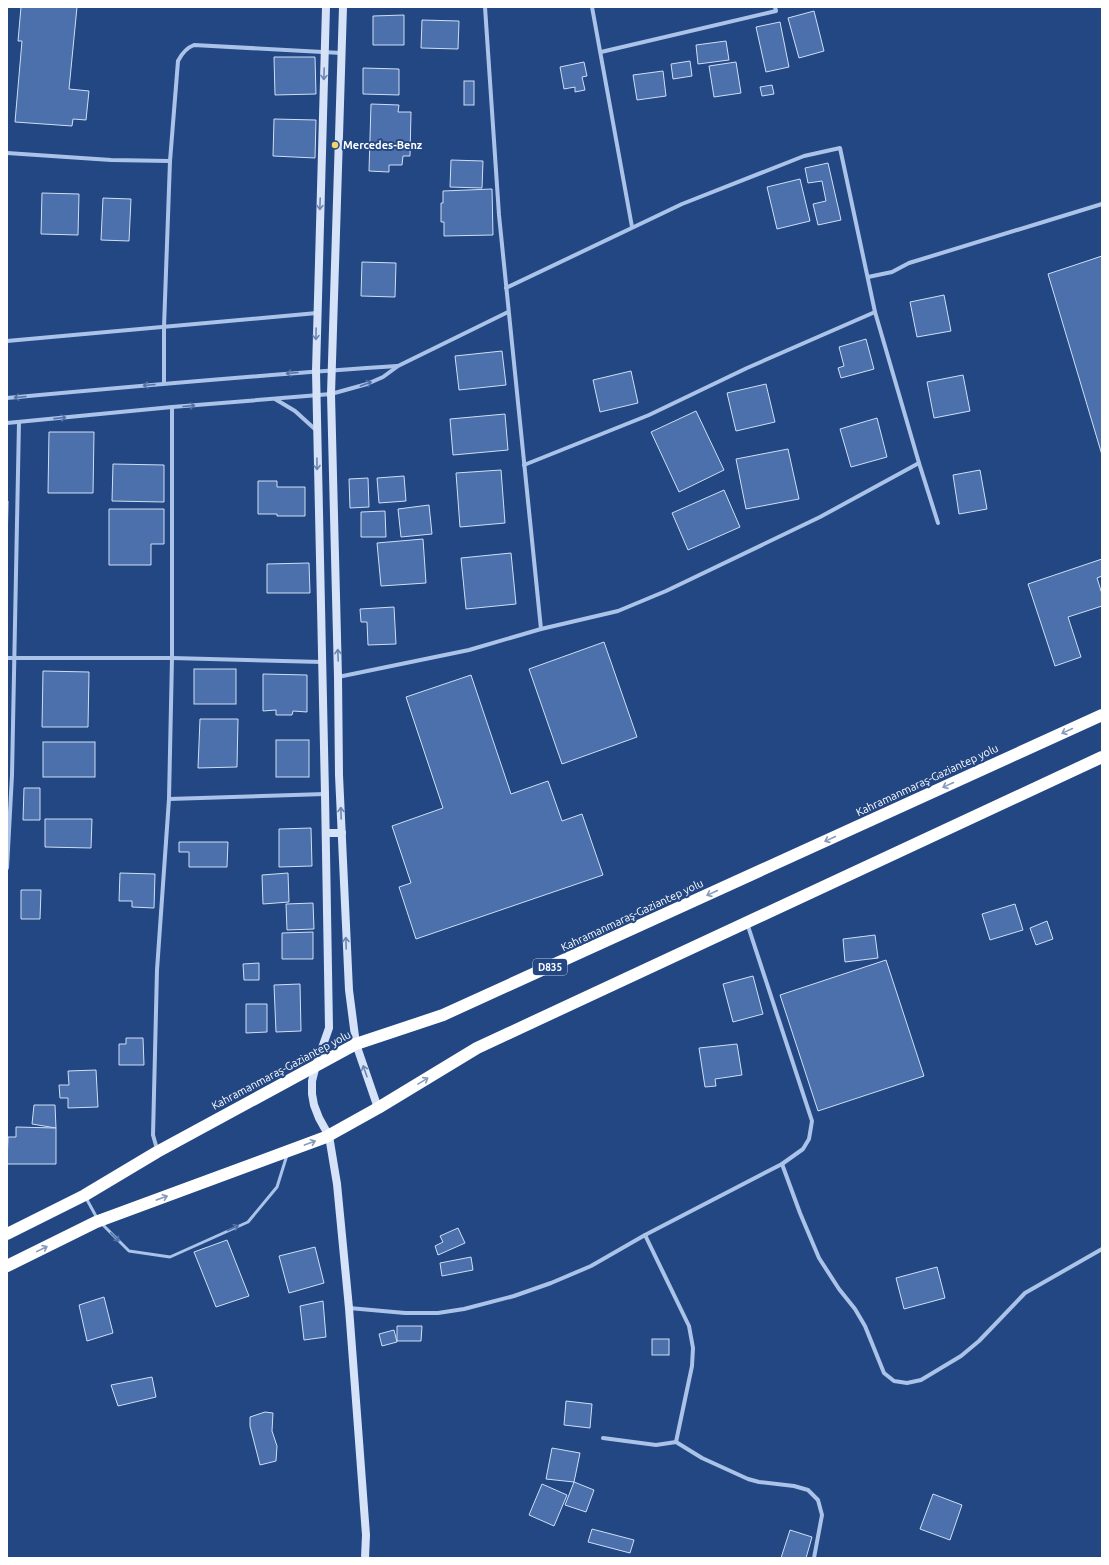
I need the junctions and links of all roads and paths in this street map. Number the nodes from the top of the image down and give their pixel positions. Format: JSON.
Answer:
{"nodes":[{"id":1,"x":326,"y":7,"type":"edge"},
{"id":2,"x":343,"y":7,"type":"edge"},
{"id":3,"x":485,"y":7,"type":"edge"},
{"id":4,"x":592,"y":7,"type":"edge"},
{"id":5,"x":775,"y":7,"type":"edge"},
{"id":6,"x":601,"y":52,"type":"junction"},
{"id":7,"x":324,"y":53,"type":"junction"},
{"id":8,"x":341,"y":53,"type":"junction"},
{"id":9,"x":7,"y":153,"type":"edge"},
{"id":10,"x":170,"y":161,"type":"junction"},
{"id":11,"x":1102,"y":204,"type":"edge"},
{"id":12,"x":632,"y":227,"type":"junction"},
{"id":13,"x":868,"y":277,"type":"junction"},
{"id":14,"x":506,"y":288,"type":"junction"},
{"id":15,"x":508,"y":312,"type":"junction"},
{"id":16,"x":875,"y":312,"type":"junction"},
{"id":17,"x":317,"y":313,"type":"junction"},
{"id":18,"x":164,"y":327,"type":"junction"},
{"id":19,"x":7,"y":341,"type":"edge"},
{"id":20,"x":398,"y":366,"type":"junction"},
{"id":21,"x":331,"y":370,"type":"junction"},
{"id":22,"x":316,"y":371,"type":"junction"},
{"id":23,"x":164,"y":383,"type":"junction"},
{"id":24,"x":331,"y":394,"type":"junction"},
{"id":25,"x":316,"y":395,"type":"junction"},
{"id":26,"x":7,"y":398,"type":"edge"},
{"id":27,"x":274,"y":399,"type":"junction"},
{"id":28,"x":172,"y":407,"type":"junction"},
{"id":29,"x":19,"y":422,"type":"junction"},
{"id":30,"x":7,"y":423,"type":"edge"},
{"id":31,"x":317,"y":431,"type":"junction"},
{"id":32,"x":919,"y":463,"type":"junction"},
{"id":33,"x":524,"y":465,"type":"junction"},
{"id":34,"x":938,"y":523,"type":"dead end"},
{"id":35,"x":541,"y":629,"type":"junction"},
{"id":36,"x":7,"y":658,"type":"edge"},
{"id":37,"x":14,"y":658,"type":"junction"},
{"id":38,"x":172,"y":658,"type":"junction"},
{"id":39,"x":322,"y":662,"type":"junction"},
{"id":40,"x":338,"y":677,"type":"junction"},
{"id":41,"x":1102,"y":715,"type":"edge"},
{"id":42,"x":1102,"y":757,"type":"edge"},
{"id":43,"x":9,"y":775,"type":"edge"},
{"id":44,"x":325,"y":794,"type":"junction"},
{"id":45,"x":169,"y":799,"type":"junction"},
{"id":46,"x":326,"y":833,"type":"junction"},
{"id":47,"x":342,"y":833,"type":"junction"},
{"id":48,"x":7,"y":868,"type":"edge"},
{"id":49,"x":747,"y":923,"type":"junction"},
{"id":50,"x":356,"y":1044,"type":"junction"},
{"id":51,"x":316,"y":1065,"type":"junction"},
{"id":52,"x":378,"y":1108,"type":"junction"},
{"id":53,"x":329,"y":1136,"type":"junction"},
{"id":54,"x":288,"y":1151,"type":"junction"},
{"id":55,"x":157,"y":1152,"type":"junction"},
{"id":56,"x":782,"y":1164,"type":"junction"},
{"id":57,"x":85,"y":1195,"type":"junction"},
{"id":58,"x":99,"y":1221,"type":"junction"},
{"id":59,"x":7,"y":1234,"type":"edge"},
{"id":60,"x":645,"y":1235,"type":"junction"},
{"id":61,"x":1102,"y":1249,"type":"edge"},
{"id":62,"x":7,"y":1266,"type":"edge"},
{"id":63,"x":349,"y":1308,"type":"junction"},
{"id":64,"x":603,"y":1438,"type":"dead end"},
{"id":65,"x":676,"y":1442,"type":"junction"},
{"id":66,"x":365,"y":1558,"type":"edge"},
{"id":67,"x":814,"y":1558,"type":"edge"}],
"edges":[{"from":1,"to":7,"type":"street"},
{"from":2,"to":8,"type":"street"},
{"from":3,"to":14,"type":"street"},
{"from":4,"to":6,"type":"street"},
{"from":5,"to":6,"type":"street"},
{"from":6,"to":12,"type":"street"},
{"from":7,"to":8,"type":"street"},
{"from":7,"to":10,"type":"street"},
{"from":7,"to":17,"type":"street","one_way":true},
{"from":8,"to":21,"type":"street"},
{"from":9,"to":10,"type":"street"},
{"from":10,"to":18,"type":"street"},
{"from":11,"to":13,"type":"street"},
{"from":12,"to":13,"type":"street"},
{"from":12,"to":14,"type":"street"},
{"from":13,"to":16,"type":"street"},
{"from":14,"to":15,"type":"street"},
{"from":15,"to":20,"type":"street"},
{"from":15,"to":33,"type":"street"},
{"from":16,"to":32,"type":"street"},
{"from":16,"to":33,"type":"street"},
{"from":17,"to":18,"type":"street"},
{"from":17,"to":22,"type":"street","one_way":true},
{"from":18,"to":19,"type":"street"},
{"from":18,"to":23,"type":"street"},
{"from":20,"to":21,"type":"street"},
{"from":24,"to":20,"type":"street","one_way":true},
{"from":21,"to":22,"type":"street"},
{"from":21,"to":24,"type":"street"},
{"from":22,"to":23,"type":"street","one_way":true},
{"from":22,"to":25,"type":"street"},
{"from":23,"to":26,"type":"street","one_way":true},
{"from":24,"to":25,"type":"street"},
{"from":40,"to":24,"type":"street","one_way":true},
{"from":25,"to":27,"type":"street"},
{"from":25,"to":31,"type":"street"},
{"from":28,"to":27,"type":"street","one_way":true},
{"from":27,"to":31,"type":"street"},
{"from":29,"to":28,"type":"street","one_way":true},
{"from":28,"to":38,"type":"street"},
{"from":29,"to":30,"type":"street"},
{"from":29,"to":37,"type":"street"},
{"from":31,"to":39,"type":"street","one_way":true},
{"from":32,"to":34,"type":"street"},
{"from":32,"to":35,"type":"street"},
{"from":33,"to":35,"type":"street"},
{"from":35,"to":40,"type":"street"},
{"from":36,"to":37,"type":"street"},
{"from":37,"to":38,"type":"street"},
{"from":37,"to":43,"type":"street"},
{"from":38,"to":39,"type":"street"},
{"from":38,"to":45,"type":"street"},
{"from":39,"to":44,"type":"street"},
{"from":47,"to":40,"type":"street","one_way":true},
{"from":41,"to":50,"type":"highway","name":"Kahramanmaraş-Gaziantep yolu","number":"D835","one_way":true},
{"from":42,"to":49,"type":"highway"},
{"from":43,"to":48,"type":"street"},
{"from":44,"to":45,"type":"street"},
{"from":44,"to":46,"type":"street"},
{"from":45,"to":55,"type":"street"},
{"from":46,"to":47,"type":"street"},
{"from":46,"to":51,"type":"street"},
{"from":50,"to":47,"type":"street","one_way":true},
{"from":52,"to":49,"type":"highway","one_way":true},
{"from":49,"to":56,"type":"street"},
{"from":50,"to":51,"type":"highway","name":"Kahramanmaraş-Gaziantep yolu","number":"D835"},
{"from":52,"to":50,"type":"street","one_way":true},
{"from":51,"to":53,"type":"street"},
{"from":51,"to":55,"type":"highway","name":"Kahramanmaraş-Gaziantep yolu","number":"D835"},
{"from":52,"to":53,"type":"highway"},
{"from":54,"to":53,"type":"highway","one_way":true},
{"from":53,"to":63,"type":"street"},
{"from":58,"to":54,"type":"highway","one_way":true},
{"from":58,"to":54,"type":"lane","one_way":true},
{"from":55,"to":57,"type":"highway","name":"Kahramanmaraş-Gaziantep yolu","number":"D835"},
{"from":56,"to":60,"type":"street"},
{"from":56,"to":61,"type":"street"},
{"from":57,"to":58,"type":"lane"},
{"from":57,"to":59,"type":"highway","name":"Kahramanmaraş-Gaziantep yolu","number":"D835"},
{"from":62,"to":58,"type":"highway","one_way":true},
{"from":60,"to":63,"type":"street"},
{"from":60,"to":65,"type":"street"},
{"from":63,"to":66,"type":"street"},
{"from":64,"to":65,"type":"street"},
{"from":65,"to":67,"type":"street"}]}
